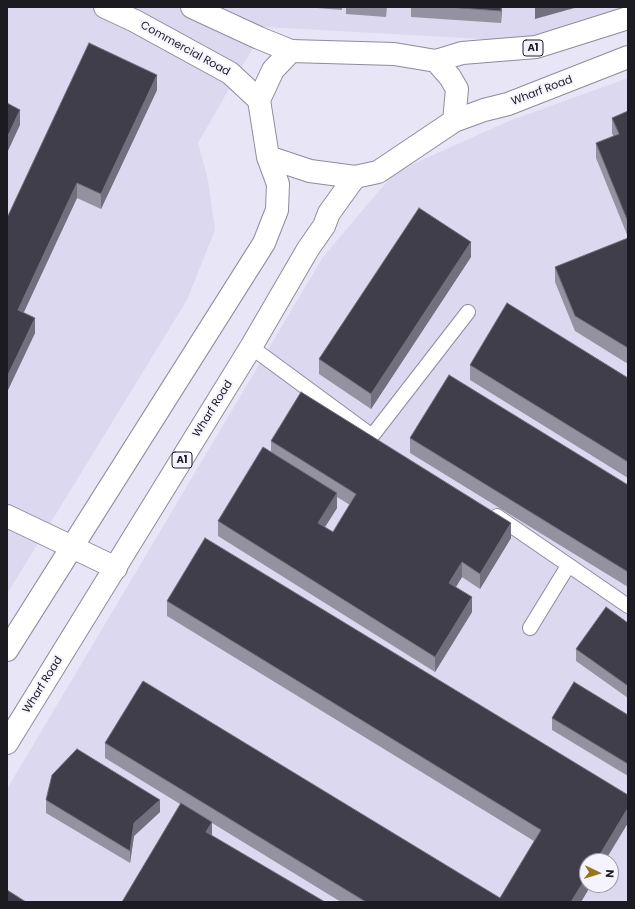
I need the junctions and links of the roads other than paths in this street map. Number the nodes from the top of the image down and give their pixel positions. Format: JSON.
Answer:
{"nodes":[{"id":1,"x":105,"y":7,"type":"edge"},
{"id":2,"x":192,"y":7,"type":"edge"},
{"id":3,"x":628,"y":18,"type":"edge"},
{"id":4,"x":291,"y":50,"type":"junction"},
{"id":5,"x":628,"y":57,"type":"edge"},
{"id":6,"x":436,"y":61,"type":"junction"},
{"id":7,"x":259,"y":100,"type":"junction"},
{"id":8,"x":454,"y":121,"type":"junction"},
{"id":9,"x":268,"y":157,"type":"junction"},
{"id":10,"x":355,"y":177,"type":"junction"},
{"id":11,"x":468,"y":312,"type":"dead end"},
{"id":12,"x":251,"y":347,"type":"junction"},
{"id":13,"x":372,"y":436,"type":"junction"},
{"id":14,"x":385,"y":444,"type":"edge"},
{"id":15,"x":489,"y":510,"type":"edge"},
{"id":16,"x":7,"y":516,"type":"edge"},
{"id":17,"x":72,"y":547,"type":"junction"},
{"id":18,"x":568,"y":566,"type":"junction"},
{"id":19,"x":116,"y":568,"type":"junction"},
{"id":20,"x":628,"y":606,"type":"edge"},
{"id":21,"x":530,"y":628,"type":"dead end"},
{"id":22,"x":7,"y":650,"type":"edge"},
{"id":23,"x":7,"y":743,"type":"edge"}],
"edges":[{"from":1,"to":7,"type":"main road","name":"Commercial Road"},
{"from":2,"to":4,"type":"main road"},
{"from":3,"to":6,"type":"main road","number":"A1"},
{"from":4,"to":6,"type":"main road"},
{"from":4,"to":7,"type":"main road"},
{"from":5,"to":8,"type":"main road","name":"Wharf Road"},
{"from":6,"to":8,"type":"main road"},
{"from":7,"to":9,"type":"main road"},
{"from":8,"to":10,"type":"main road","name":"Wharf Road"},
{"from":9,"to":10,"type":"main road","name":"Wharf Road"},
{"from":9,"to":17,"type":"main road"},
{"from":10,"to":12,"type":"main road","name":"Wharf Road","number":"A1"},
{"from":11,"to":13,"type":"lane"},
{"from":12,"to":13,"type":"lane"},
{"from":12,"to":19,"type":"main road","name":"Wharf Road","number":"A1"},
{"from":13,"to":14,"type":"lane"},
{"from":15,"to":18,"type":"lane"},
{"from":16,"to":17,"type":"main road"},
{"from":17,"to":19,"type":"main road"},
{"from":17,"to":22,"type":"main road"},
{"from":18,"to":20,"type":"lane"},
{"from":18,"to":21,"type":"lane"},
{"from":19,"to":23,"type":"main road","name":"Wharf Road","number":"A1"}]}
